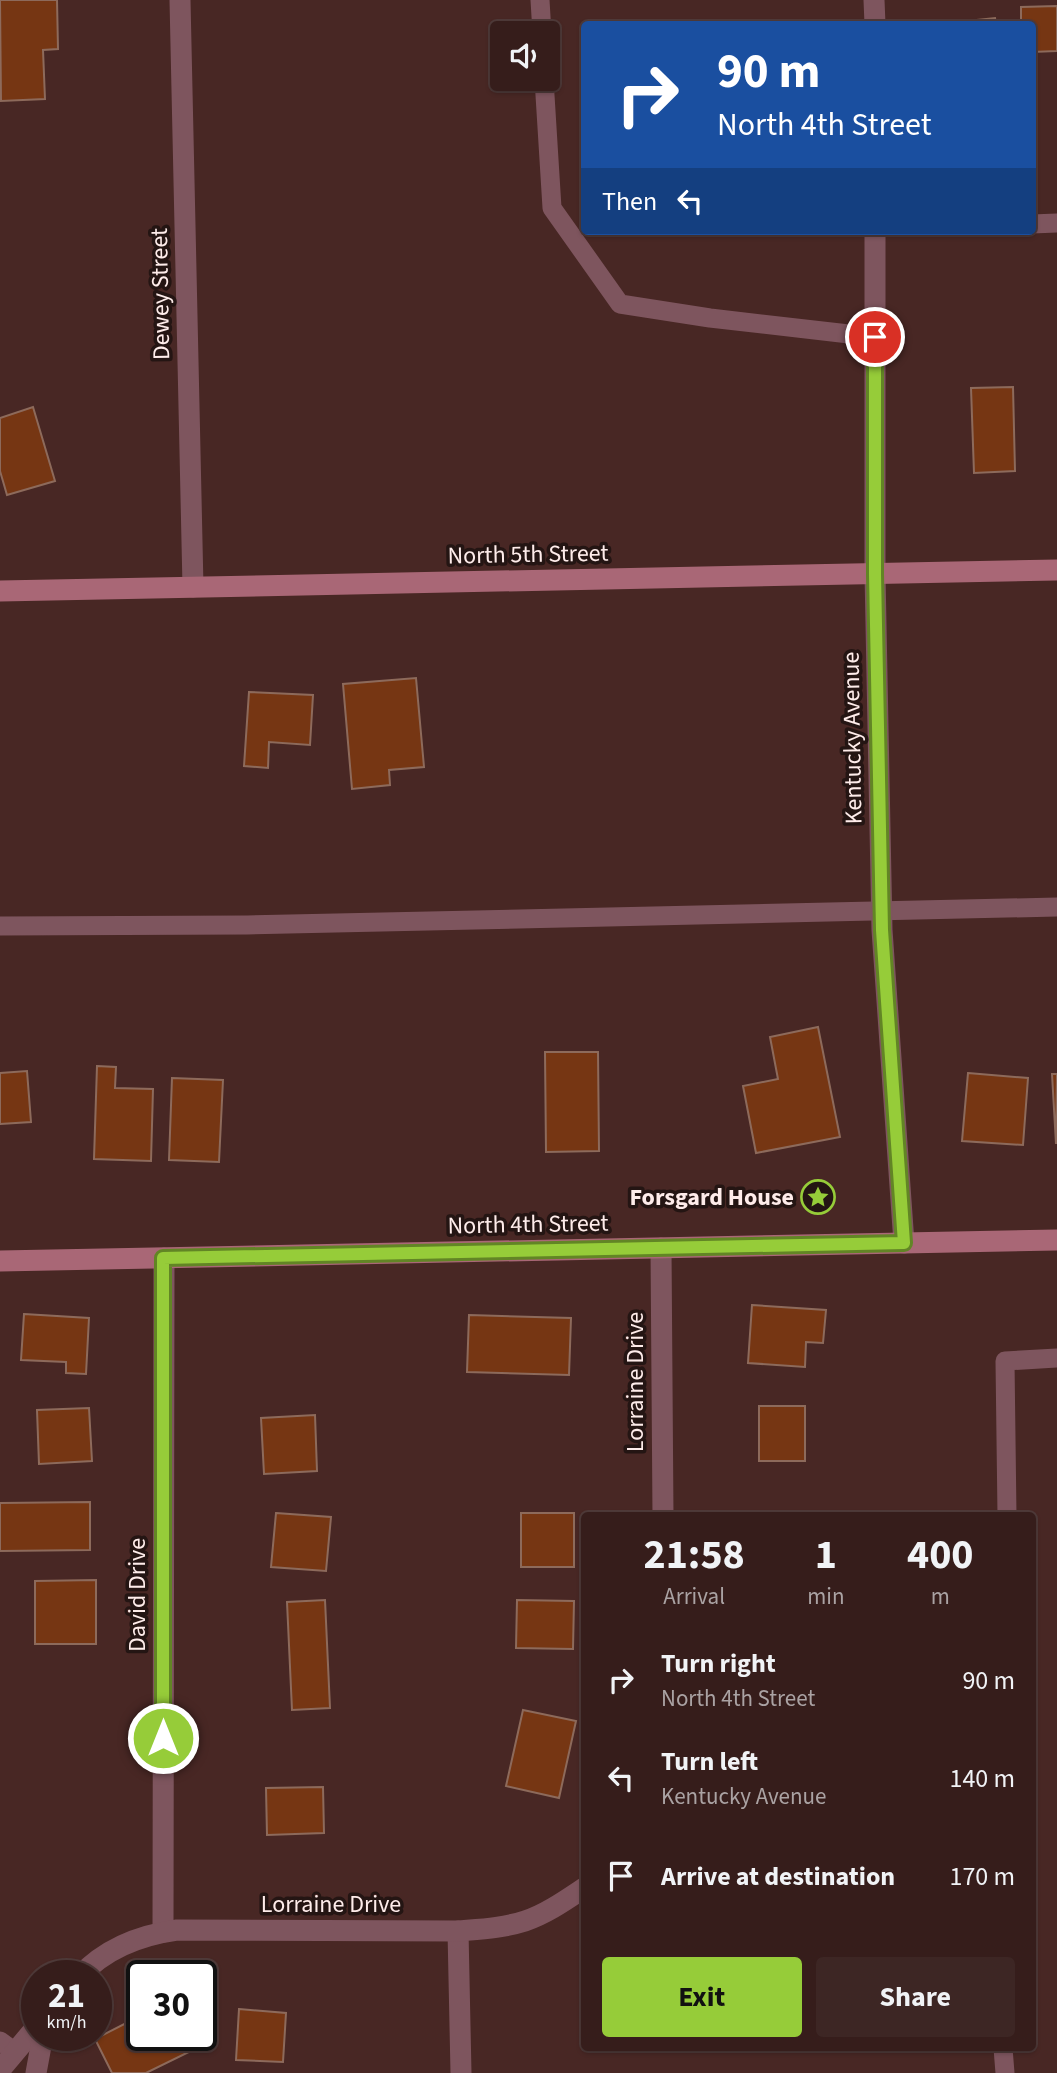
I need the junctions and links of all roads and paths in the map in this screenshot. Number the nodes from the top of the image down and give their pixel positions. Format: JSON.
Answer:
{"nodes":[{"id":1,"x":180,"y":0,"type":"edge"},
{"id":2,"x":540,"y":0,"type":"edge"},
{"id":3,"x":874,"y":0,"type":"edge"},
{"id":4,"x":541,"y":21,"type":"edge"},
{"id":5,"x":874,"y":21,"type":"edge"},
{"id":6,"x":545,"y":91,"type":"edge"},
{"id":7,"x":1057,"y":223,"type":"edge"},
{"id":8,"x":1036,"y":224,"type":"edge"},
{"id":9,"x":875,"y":235,"type":"edge"},
{"id":10,"x":875,"y":337,"type":"junction"},
{"id":11,"x":1057,"y":570,"type":"edge"},
{"id":12,"x":875,"y":574,"type":"junction"},
{"id":13,"x":192,"y":587,"type":"junction"},
{"id":14,"x":0,"y":590,"type":"edge"},
{"id":15,"x":1057,"y":906,"type":"edge"},
{"id":16,"x":882,"y":909,"type":"junction"},
{"id":17,"x":0,"y":926,"type":"edge"},
{"id":18,"x":1057,"y":1240,"type":"edge"},
{"id":19,"x":904,"y":1243,"type":"junction"},
{"id":20,"x":661,"y":1248,"type":"junction"},
{"id":21,"x":163,"y":1258,"type":"junction"},
{"id":22,"x":0,"y":1261,"type":"edge"},
{"id":23,"x":1057,"y":1358,"type":"edge"},
{"id":24,"x":663,"y":1512,"type":"edge"},
{"id":25,"x":1007,"y":1512,"type":"edge"},
{"id":26,"x":581,"y":1890,"type":"edge"},
{"id":27,"x":163,"y":1931,"type":"junction"},
{"id":28,"x":458,"y":1931,"type":"junction"},
{"id":29,"x":97,"y":1960,"type":"edge"},
{"id":30,"x":8,"y":2046,"type":"edge"},
{"id":31,"x":40,"y":2051,"type":"edge"},
{"id":32,"x":1003,"y":2051,"type":"edge"},
{"id":33,"x":0,"y":2070,"type":"edge"},
{"id":34,"x":36,"y":2073,"type":"edge"},
{"id":35,"x":461,"y":2073,"type":"edge"},
{"id":36,"x":1005,"y":2073,"type":"edge"}],
"edges":[{"from":1,"to":13,"type":"street","name":"Dewey Street"},
{"from":2,"to":4,"type":"lane"},
{"from":3,"to":5,"type":"street"},
{"from":6,"to":10,"type":"lane"},
{"from":7,"to":8,"type":"lane"},
{"from":9,"to":10,"type":"street","name":"Kentucky Avenue"},
{"from":10,"to":12,"type":"street","name":"Kentucky Avenue"},
{"from":11,"to":12,"type":"main road","name":"North 5th Street"},
{"from":12,"to":13,"type":"main road","name":"North 5th Street"},
{"from":12,"to":16,"type":"street","name":"Kentucky Avenue"},
{"from":13,"to":14,"type":"main road","name":"North 5th Street"},
{"from":15,"to":16,"type":"lane"},
{"from":16,"to":17,"type":"lane"},
{"from":16,"to":19,"type":"street","name":"Kentucky Avenue"},
{"from":18,"to":19,"type":"main road","name":"North 4th Street"},
{"from":19,"to":20,"type":"main road","name":"North 4th Street"},
{"from":20,"to":21,"type":"main road","name":"North 4th Street"},
{"from":20,"to":24,"type":"street","name":"Lorraine Drive"},
{"from":21,"to":22,"type":"main road","name":"North 4th Street"},
{"from":21,"to":27,"type":"street","name":"David Drive"},
{"from":23,"to":25,"type":"lane"},
{"from":26,"to":28,"type":"street","name":"Lorraine Drive"},
{"from":27,"to":28,"type":"street","name":"Lorraine Drive"},
{"from":27,"to":29,"type":"street","name":"Lorraine Drive"},
{"from":28,"to":35,"type":"street"},
{"from":30,"to":33,"type":"street"},
{"from":31,"to":34,"type":"street"},
{"from":32,"to":36,"type":"lane"}]}
